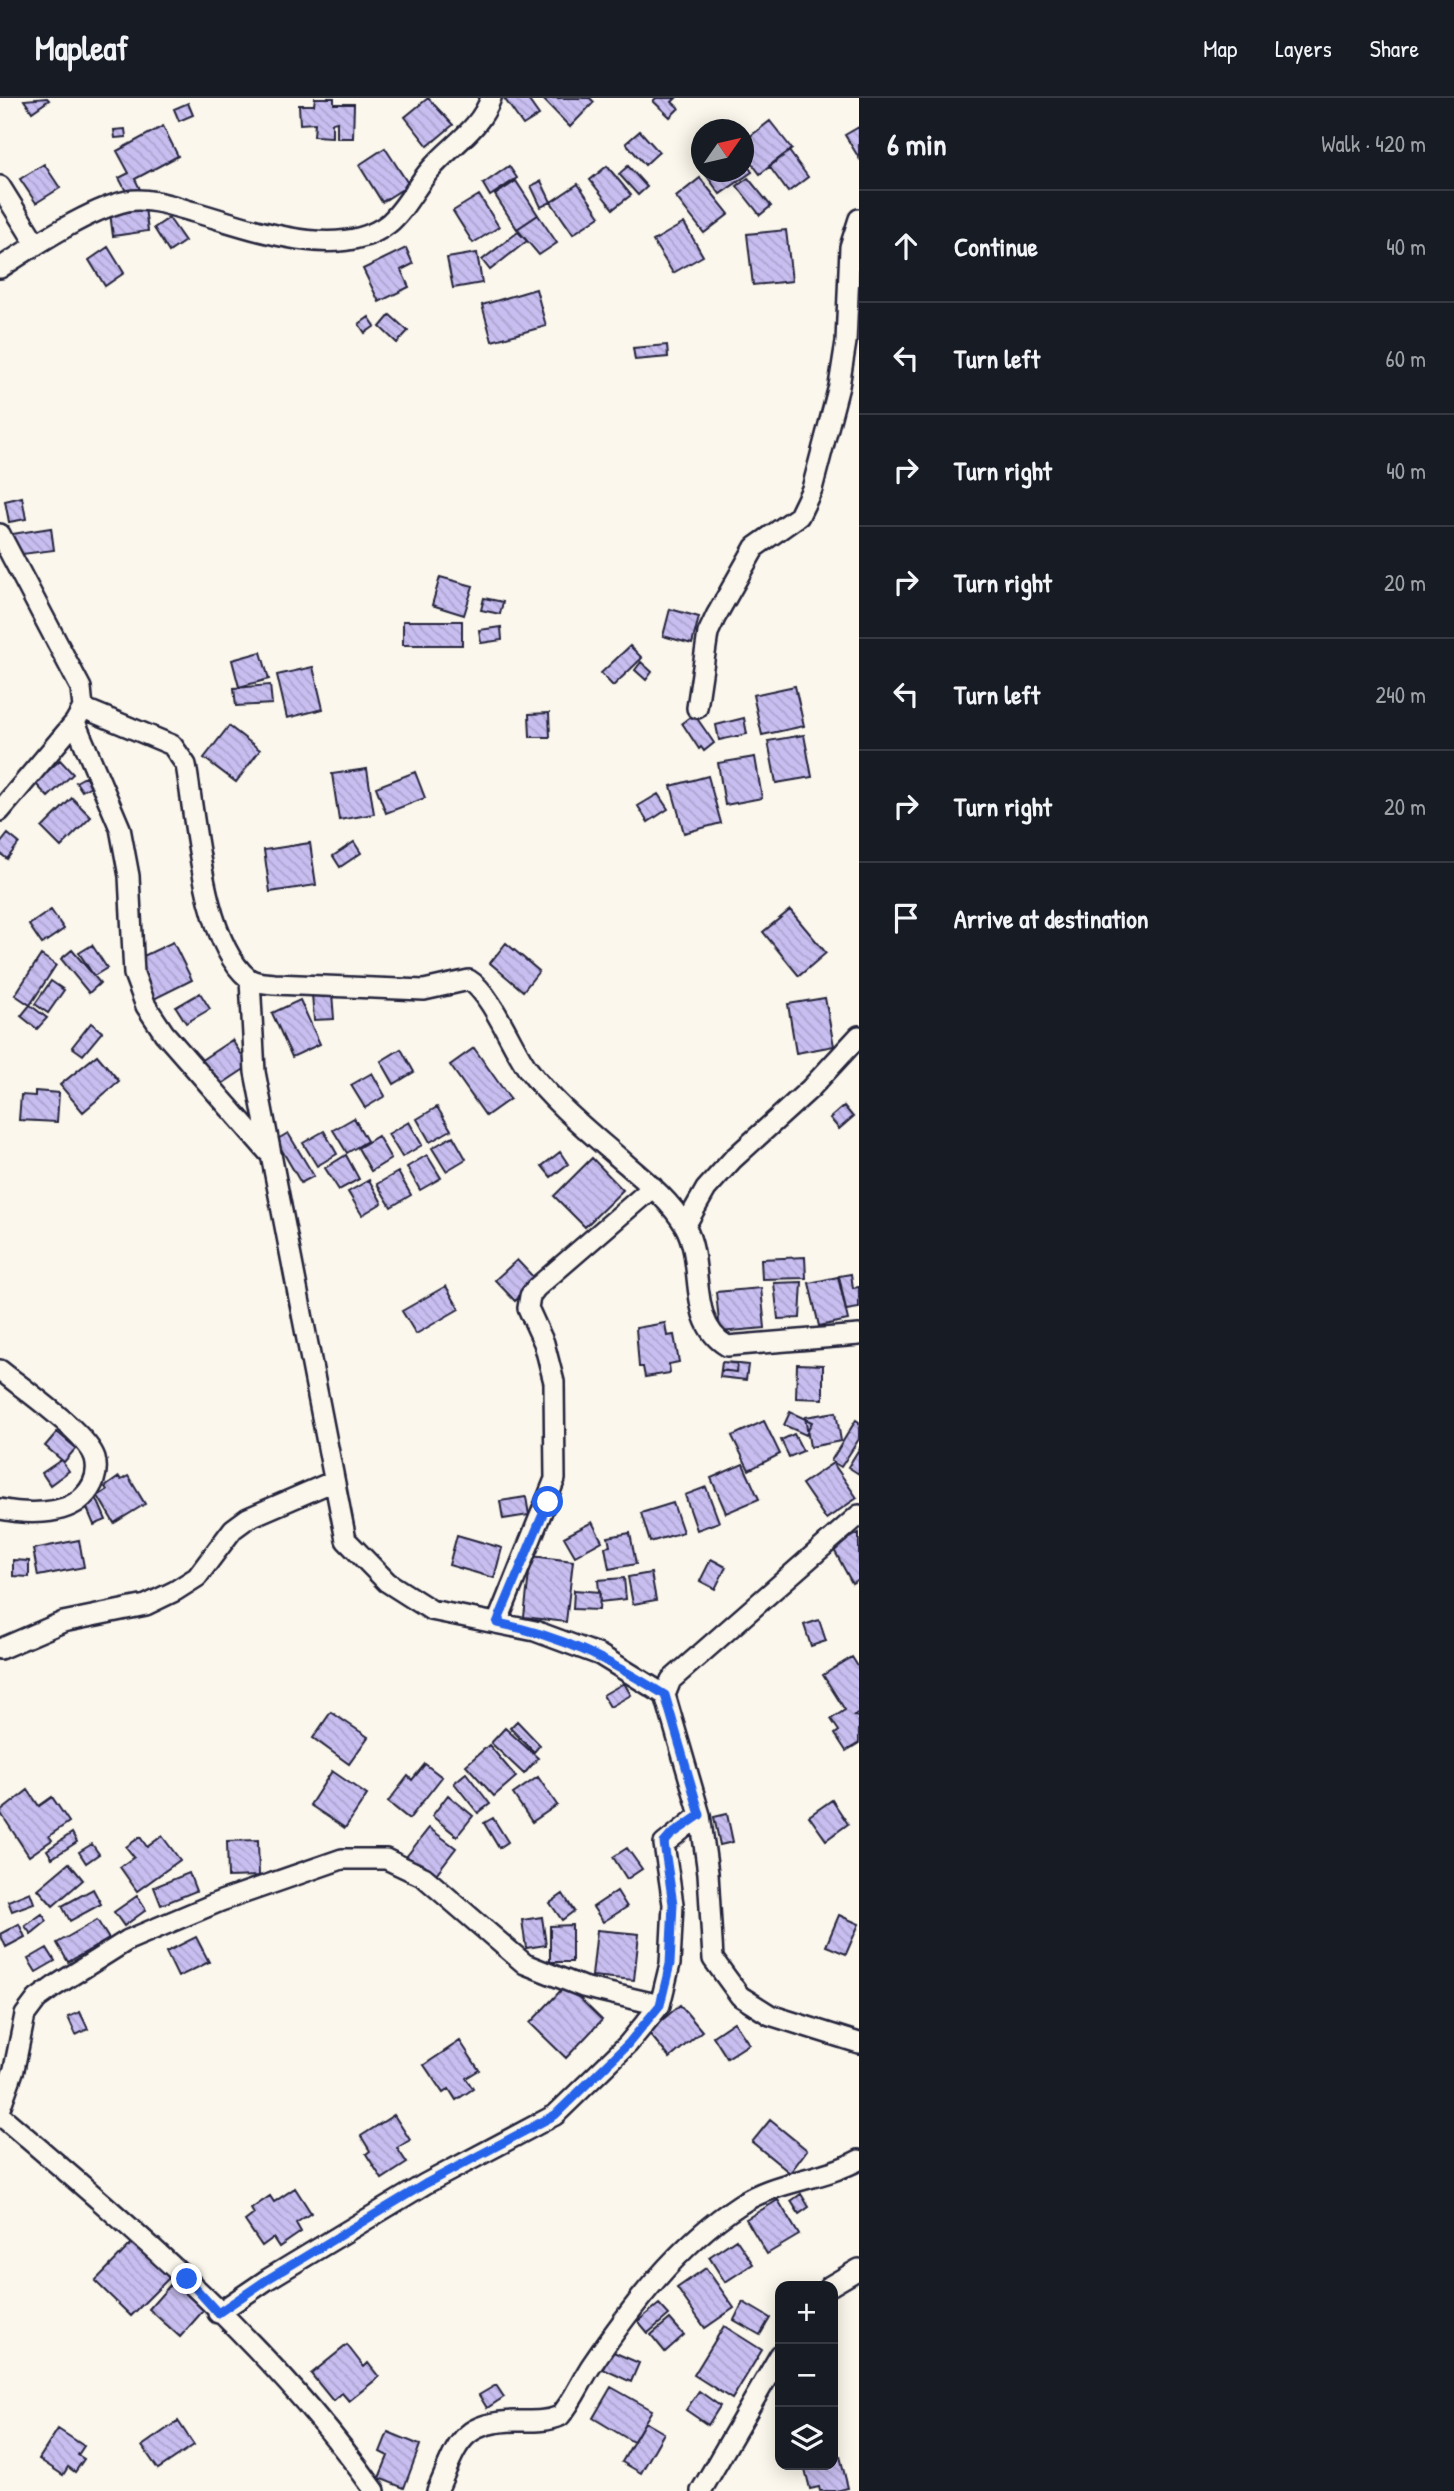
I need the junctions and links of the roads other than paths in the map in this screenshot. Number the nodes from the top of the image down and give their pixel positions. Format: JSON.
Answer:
{"nodes":[{"id":1,"x":491,"y":98,"type":"edge"},
{"id":2,"x":0,"y":186,"type":"edge"},
{"id":3,"x":859,"y":219,"type":"edge"},
{"id":4,"x":36,"y":244,"type":"junction"},
{"id":5,"x":0,"y":268,"type":"edge"},
{"id":6,"x":0,"y":534,"type":"edge"},
{"id":7,"x":698,"y":708,"type":"dead end"},
{"id":8,"x":79,"y":715,"type":"junction"},
{"id":9,"x":0,"y":811,"type":"edge"},
{"id":10,"x":250,"y":980,"type":"junction"},
{"id":11,"x":859,"y":1036,"type":"edge"},
{"id":12,"x":269,"y":1153,"type":"junction"},
{"id":13,"x":653,"y":1187,"type":"junction"},
{"id":14,"x":685,"y":1226,"type":"junction"},
{"id":15,"x":859,"y":1335,"type":"edge"},
{"id":16,"x":0,"y":1370,"type":"edge"},
{"id":17,"x":334,"y":1481,"type":"junction"},
{"id":18,"x":0,"y":1509,"type":"edge"},
{"id":19,"x":859,"y":1515,"type":"edge"},
{"id":20,"x":497,"y":1623,"type":"junction"},
{"id":21,"x":0,"y":1649,"type":"edge"},
{"id":22,"x":665,"y":1695,"type":"junction"},
{"id":23,"x":700,"y":1815,"type":"junction"},
{"id":24,"x":660,"y":2005,"type":"junction"},
{"id":25,"x":859,"y":2043,"type":"edge"},
{"id":26,"x":0,"y":2108,"type":"edge"},
{"id":27,"x":0,"y":2115,"type":"edge"},
{"id":28,"x":859,"y":2160,"type":"edge"},
{"id":29,"x":859,"y":2269,"type":"edge"},
{"id":30,"x":838,"y":2281,"type":"edge"},
{"id":31,"x":218,"y":2313,"type":"junction"},
{"id":32,"x":775,"y":2365,"type":"edge"},
{"id":33,"x":376,"y":2491,"type":"edge"},
{"id":34,"x":437,"y":2491,"type":"edge"},
{"id":35,"x":701,"y":2491,"type":"edge"}],
"edges":[{"from":1,"to":4,"type":"street"},
{"from":2,"to":4,"type":"street"},
{"from":3,"to":7,"type":"street"},
{"from":4,"to":5,"type":"street"},
{"from":6,"to":8,"type":"street"},
{"from":8,"to":9,"type":"street"},
{"from":8,"to":10,"type":"street"},
{"from":8,"to":12,"type":"street"},
{"from":10,"to":12,"type":"street"},
{"from":10,"to":13,"type":"street"},
{"from":11,"to":14,"type":"street"},
{"from":12,"to":17,"type":"street"},
{"from":13,"to":14,"type":"street"},
{"from":13,"to":20,"type":"street"},
{"from":14,"to":15,"type":"street"},
{"from":16,"to":18,"type":"street"},
{"from":17,"to":20,"type":"street"},
{"from":17,"to":21,"type":"street"},
{"from":19,"to":22,"type":"street"},
{"from":20,"to":22,"type":"street"},
{"from":22,"to":23,"type":"street"},
{"from":23,"to":24,"type":"street"},
{"from":23,"to":25,"type":"street"},
{"from":24,"to":26,"type":"street"},
{"from":24,"to":31,"type":"street"},
{"from":27,"to":31,"type":"street"},
{"from":28,"to":34,"type":"street"},
{"from":29,"to":30,"type":"street"},
{"from":31,"to":33,"type":"street"},
{"from":32,"to":35,"type":"street"}]}
